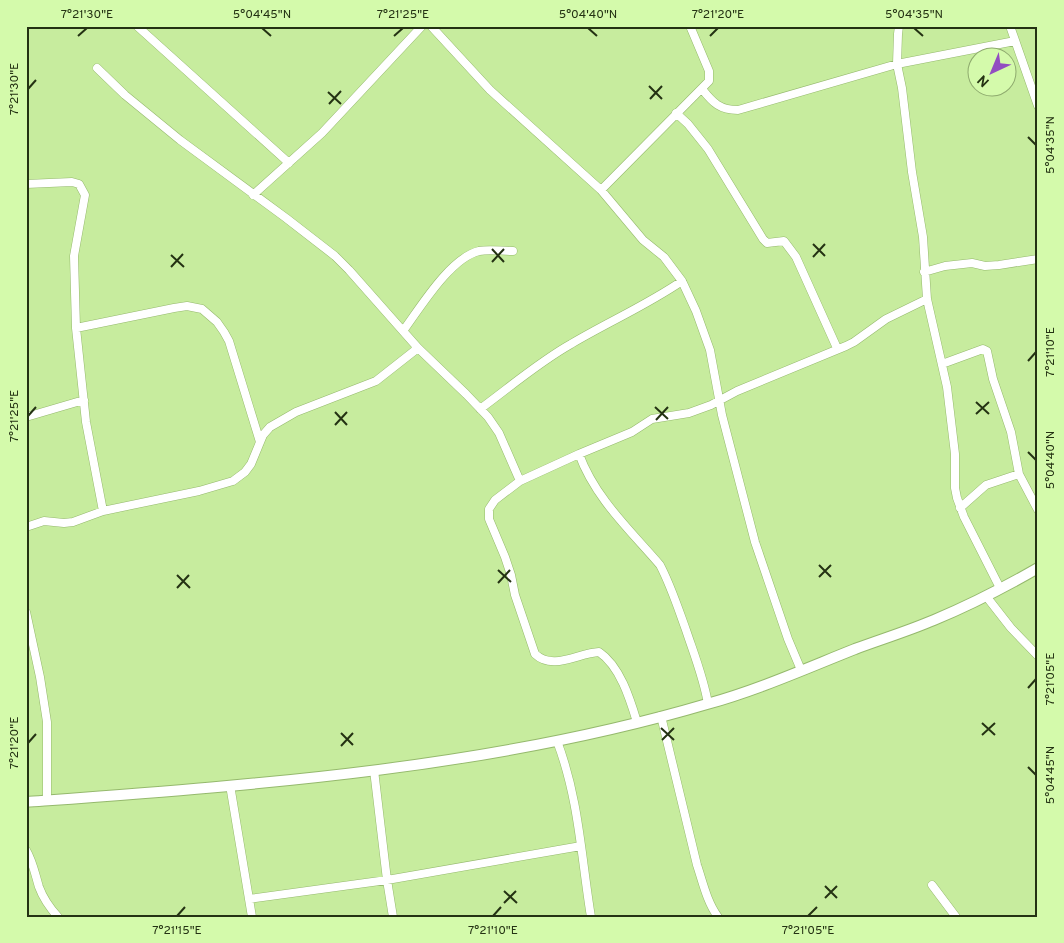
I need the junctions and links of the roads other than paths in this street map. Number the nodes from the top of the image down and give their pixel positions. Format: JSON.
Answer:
{"nodes":[{"id":1,"x":137,"y":26,"type":"edge"},
{"id":2,"x":422,"y":26,"type":"edge"},
{"id":3,"x":431,"y":26,"type":"edge"},
{"id":4,"x":690,"y":26,"type":"edge"},
{"id":5,"x":900,"y":26,"type":"edge"},
{"id":6,"x":1010,"y":26,"type":"edge"},
{"id":7,"x":1015,"y":40,"type":"junction"},
{"id":8,"x":897,"y":64,"type":"junction"},
{"id":9,"x":97,"y":68,"type":"dead end"},
{"id":10,"x":702,"y":89,"type":"junction"},
{"id":11,"x":1038,"y":106,"type":"edge"},
{"id":12,"x":676,"y":113,"type":"junction"},
{"id":13,"x":289,"y":163,"type":"junction"},
{"id":14,"x":26,"y":184,"type":"edge"},
{"id":15,"x":601,"y":190,"type":"junction"},
{"id":16,"x":253,"y":195,"type":"junction"},
{"id":17,"x":513,"y":251,"type":"dead end"},
{"id":18,"x":1038,"y":259,"type":"edge"},
{"id":19,"x":924,"y":272,"type":"junction"},
{"id":20,"x":682,"y":282,"type":"junction"},
{"id":21,"x":927,"y":299,"type":"junction"},
{"id":22,"x":76,"y":328,"type":"junction"},
{"id":23,"x":403,"y":331,"type":"junction"},
{"id":24,"x":418,"y":348,"type":"junction"},
{"id":25,"x":837,"y":348,"type":"junction"},
{"id":26,"x":942,"y":364,"type":"junction"},
{"id":27,"x":84,"y":400,"type":"junction"},
{"id":28,"x":720,"y":400,"type":"junction"},
{"id":29,"x":480,"y":409,"type":"junction"},
{"id":30,"x":26,"y":417,"type":"edge"},
{"id":31,"x":260,"y":442,"type":"junction"},
{"id":32,"x":579,"y":454,"type":"junction"},
{"id":33,"x":1019,"y":474,"type":"junction"},
{"id":34,"x":520,"y":481,"type":"junction"},
{"id":35,"x":960,"y":508,"type":"junction"},
{"id":36,"x":1038,"y":510,"type":"edge"},
{"id":37,"x":103,"y":511,"type":"junction"},
{"id":38,"x":26,"y":527,"type":"edge"},
{"id":39,"x":1038,"y":568,"type":"edge"},
{"id":40,"x":1000,"y":588,"type":"junction"},
{"id":41,"x":986,"y":596,"type":"junction"},
{"id":42,"x":26,"y":612,"type":"edge"},
{"id":43,"x":1038,"y":656,"type":"edge"},
{"id":44,"x":801,"y":670,"type":"junction"},
{"id":45,"x":708,"y":704,"type":"junction"},
{"id":46,"x":661,"y":716,"type":"junction"},
{"id":47,"x":637,"y":722,"type":"junction"},
{"id":48,"x":557,"y":741,"type":"junction"},
{"id":49,"x":374,"y":770,"type":"junction"},
{"id":50,"x":230,"y":785,"type":"junction"},
{"id":51,"x":47,"y":801,"type":"junction"},
{"id":52,"x":26,"y":802,"type":"edge"},
{"id":53,"x":581,"y":846,"type":"junction"},
{"id":54,"x":26,"y":850,"type":"edge"},
{"id":55,"x":387,"y":880,"type":"junction"},
{"id":56,"x":932,"y":885,"type":"dead end"},
{"id":57,"x":249,"y":899,"type":"junction"},
{"id":58,"x":58,"y":917,"type":"edge"},
{"id":59,"x":252,"y":917,"type":"edge"},
{"id":60,"x":394,"y":917,"type":"edge"},
{"id":61,"x":591,"y":917,"type":"edge"},
{"id":62,"x":718,"y":917,"type":"edge"},
{"id":63,"x":956,"y":917,"type":"edge"}],
"edges":[{"from":1,"to":13,"type":"street"},
{"from":2,"to":13,"type":"street"},
{"from":3,"to":15,"type":"street"},
{"from":4,"to":10,"type":"street"},
{"from":5,"to":8,"type":"street"},
{"from":6,"to":7,"type":"street"},
{"from":7,"to":8,"type":"street"},
{"from":7,"to":11,"type":"street"},
{"from":8,"to":10,"type":"street"},
{"from":8,"to":19,"type":"street"},
{"from":9,"to":16,"type":"street"},
{"from":10,"to":12,"type":"street"},
{"from":12,"to":15,"type":"street"},
{"from":12,"to":25,"type":"street"},
{"from":13,"to":16,"type":"street"},
{"from":14,"to":22,"type":"street"},
{"from":15,"to":20,"type":"street"},
{"from":16,"to":23,"type":"street"},
{"from":17,"to":23,"type":"street"},
{"from":18,"to":19,"type":"street"},
{"from":19,"to":21,"type":"street"},
{"from":20,"to":28,"type":"street"},
{"from":20,"to":29,"type":"street"},
{"from":21,"to":25,"type":"street"},
{"from":21,"to":26,"type":"street"},
{"from":22,"to":27,"type":"street"},
{"from":22,"to":31,"type":"street"},
{"from":23,"to":24,"type":"street"},
{"from":24,"to":29,"type":"street"},
{"from":24,"to":31,"type":"street"},
{"from":25,"to":28,"type":"street"},
{"from":26,"to":33,"type":"street"},
{"from":26,"to":35,"type":"street"},
{"from":27,"to":30,"type":"street"},
{"from":27,"to":37,"type":"street"},
{"from":28,"to":32,"type":"street"},
{"from":28,"to":44,"type":"street"},
{"from":29,"to":34,"type":"street"},
{"from":31,"to":37,"type":"street"},
{"from":32,"to":34,"type":"street"},
{"from":32,"to":45,"type":"street"},
{"from":33,"to":35,"type":"street"},
{"from":33,"to":36,"type":"street"},
{"from":34,"to":47,"type":"street"},
{"from":35,"to":40,"type":"street"},
{"from":37,"to":38,"type":"street"},
{"from":39,"to":40,"type":"street"},
{"from":40,"to":41,"type":"street"},
{"from":41,"to":43,"type":"street"},
{"from":41,"to":44,"type":"street"},
{"from":42,"to":51,"type":"street"},
{"from":44,"to":45,"type":"street"},
{"from":45,"to":46,"type":"street"},
{"from":46,"to":47,"type":"street"},
{"from":46,"to":62,"type":"street"},
{"from":47,"to":48,"type":"street"},
{"from":48,"to":49,"type":"street"},
{"from":48,"to":53,"type":"street"},
{"from":49,"to":50,"type":"street"},
{"from":49,"to":55,"type":"street"},
{"from":50,"to":51,"type":"street"},
{"from":50,"to":57,"type":"street"},
{"from":51,"to":52,"type":"street"},
{"from":53,"to":55,"type":"street"},
{"from":53,"to":61,"type":"street"},
{"from":54,"to":58,"type":"street"},
{"from":55,"to":57,"type":"street"},
{"from":55,"to":60,"type":"street"},
{"from":56,"to":63,"type":"street"},
{"from":57,"to":59,"type":"street"}]}
